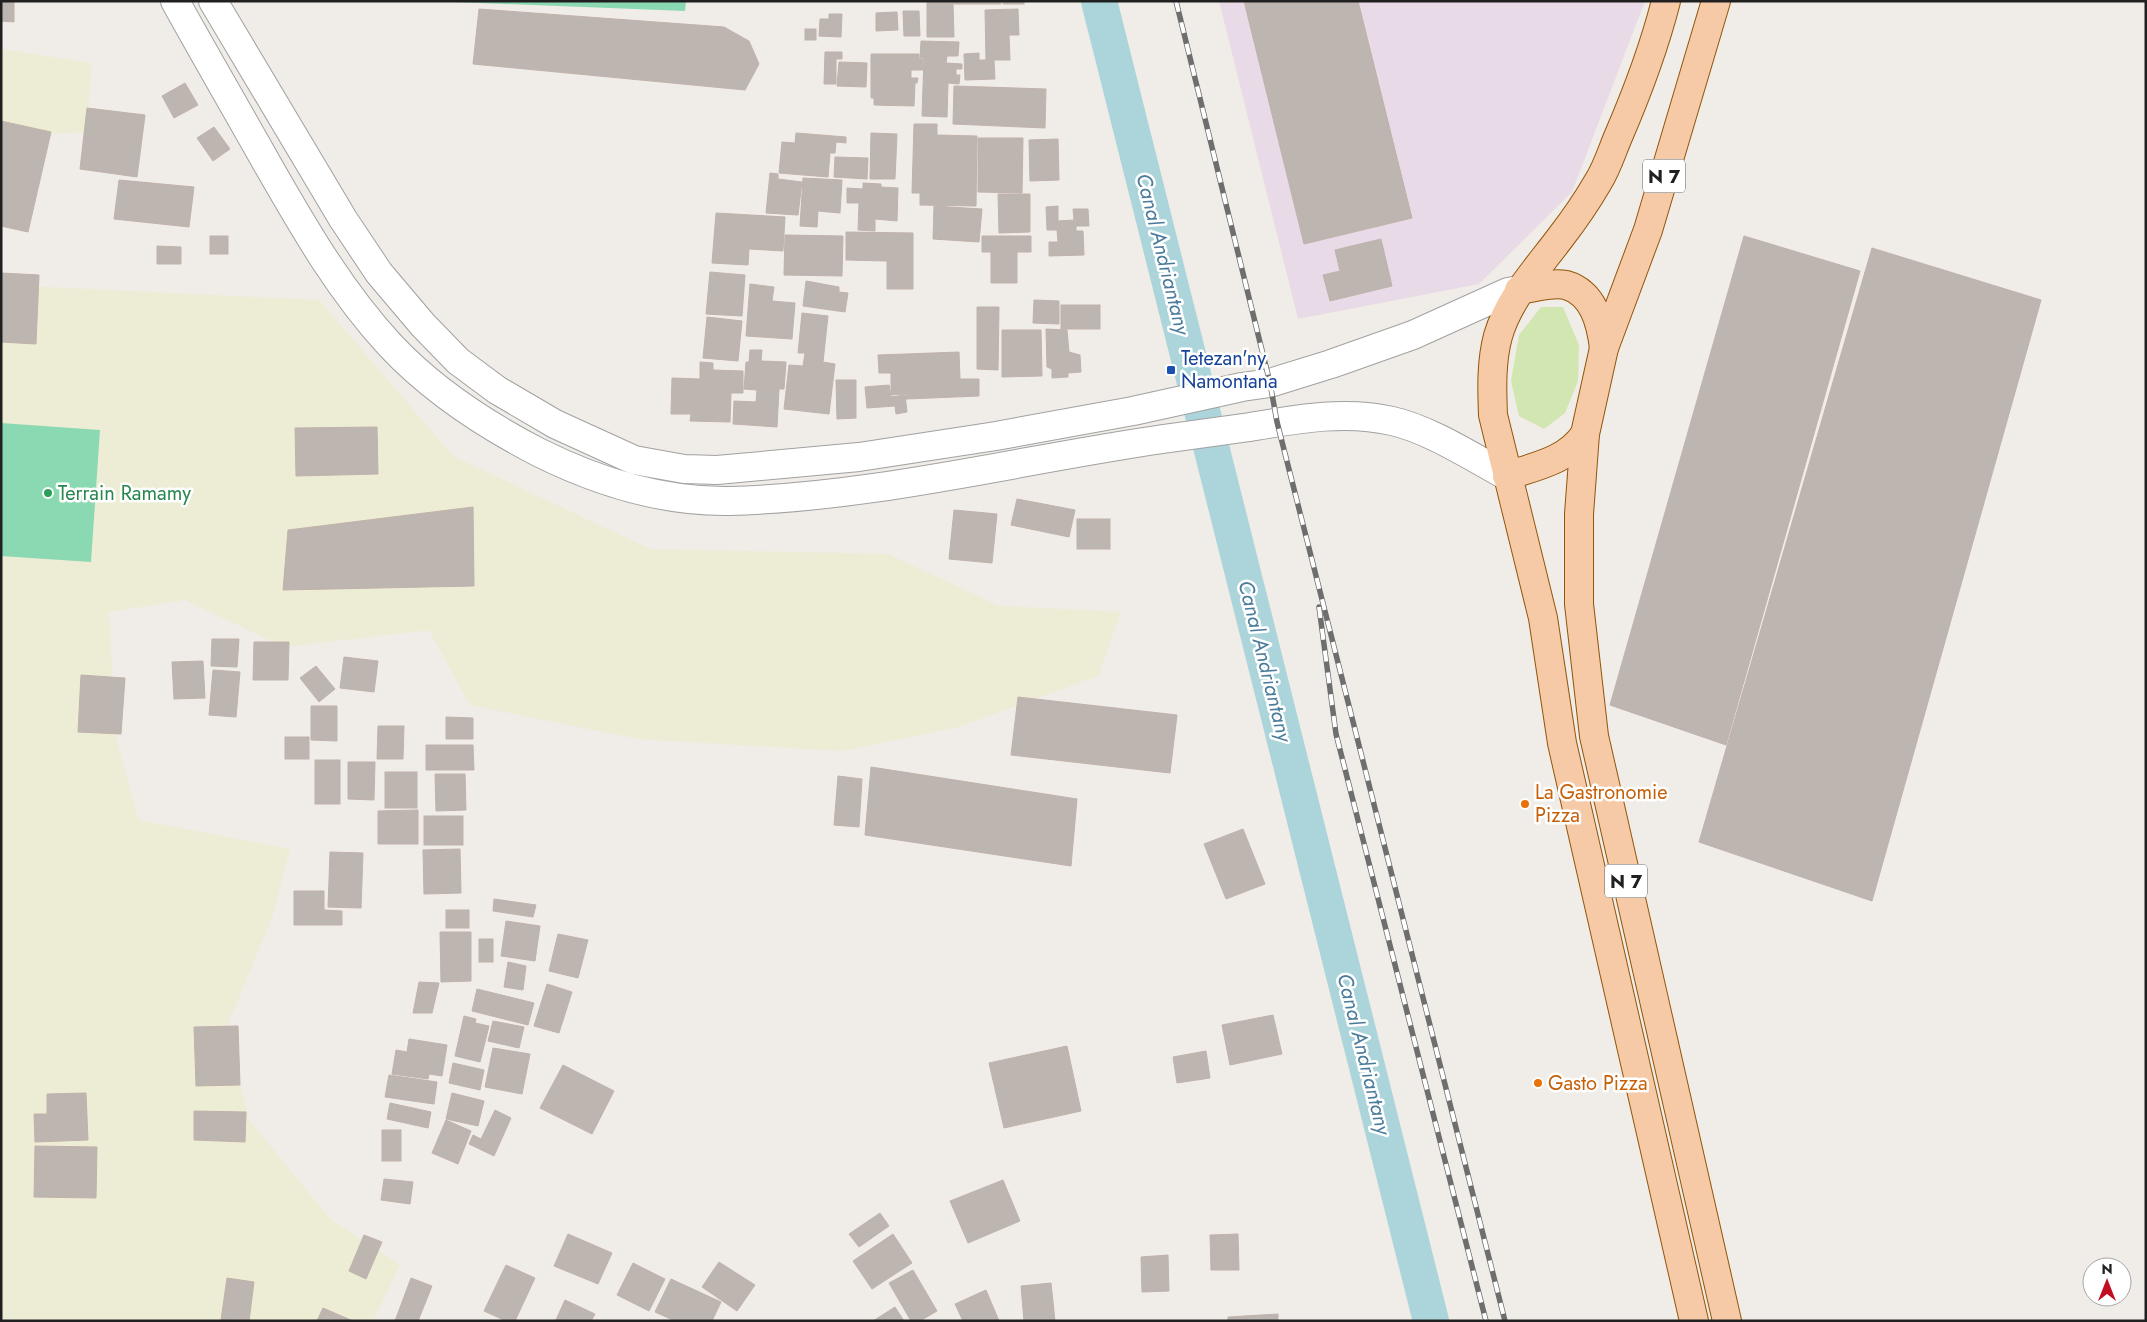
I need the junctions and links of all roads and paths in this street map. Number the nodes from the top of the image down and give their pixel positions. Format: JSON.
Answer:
{"nodes":[{"id":1,"x":174,"y":1,"type":"edge"},
{"id":2,"x":213,"y":1,"type":"edge"},
{"id":3,"x":1666,"y":1,"type":"edge"},
{"id":4,"x":1716,"y":1,"type":"edge"},
{"id":5,"x":1519,"y":290,"type":"junction"},
{"id":6,"x":1604,"y":348,"type":"junction"},
{"id":7,"x":1585,"y":434,"type":"junction"},
{"id":8,"x":1507,"y":476,"type":"junction"},
{"id":9,"x":1694,"y":1321,"type":"edge"},
{"id":10,"x":1727,"y":1321,"type":"edge"}],
"edges":[{"from":1,"to":8,"type":"street"},
{"from":2,"to":5,"type":"street"},
{"from":3,"to":5,"type":"main road"},
{"from":4,"to":6,"type":"main road","number":"N 7"},
{"from":5,"to":6,"type":"main road"},
{"from":5,"to":8,"type":"main road"},
{"from":6,"to":7,"type":"main road"},
{"from":7,"to":8,"type":"main road"},
{"from":7,"to":10,"type":"main road","number":"N 7"},
{"from":8,"to":9,"type":"main road","number":"N 7"}]}
